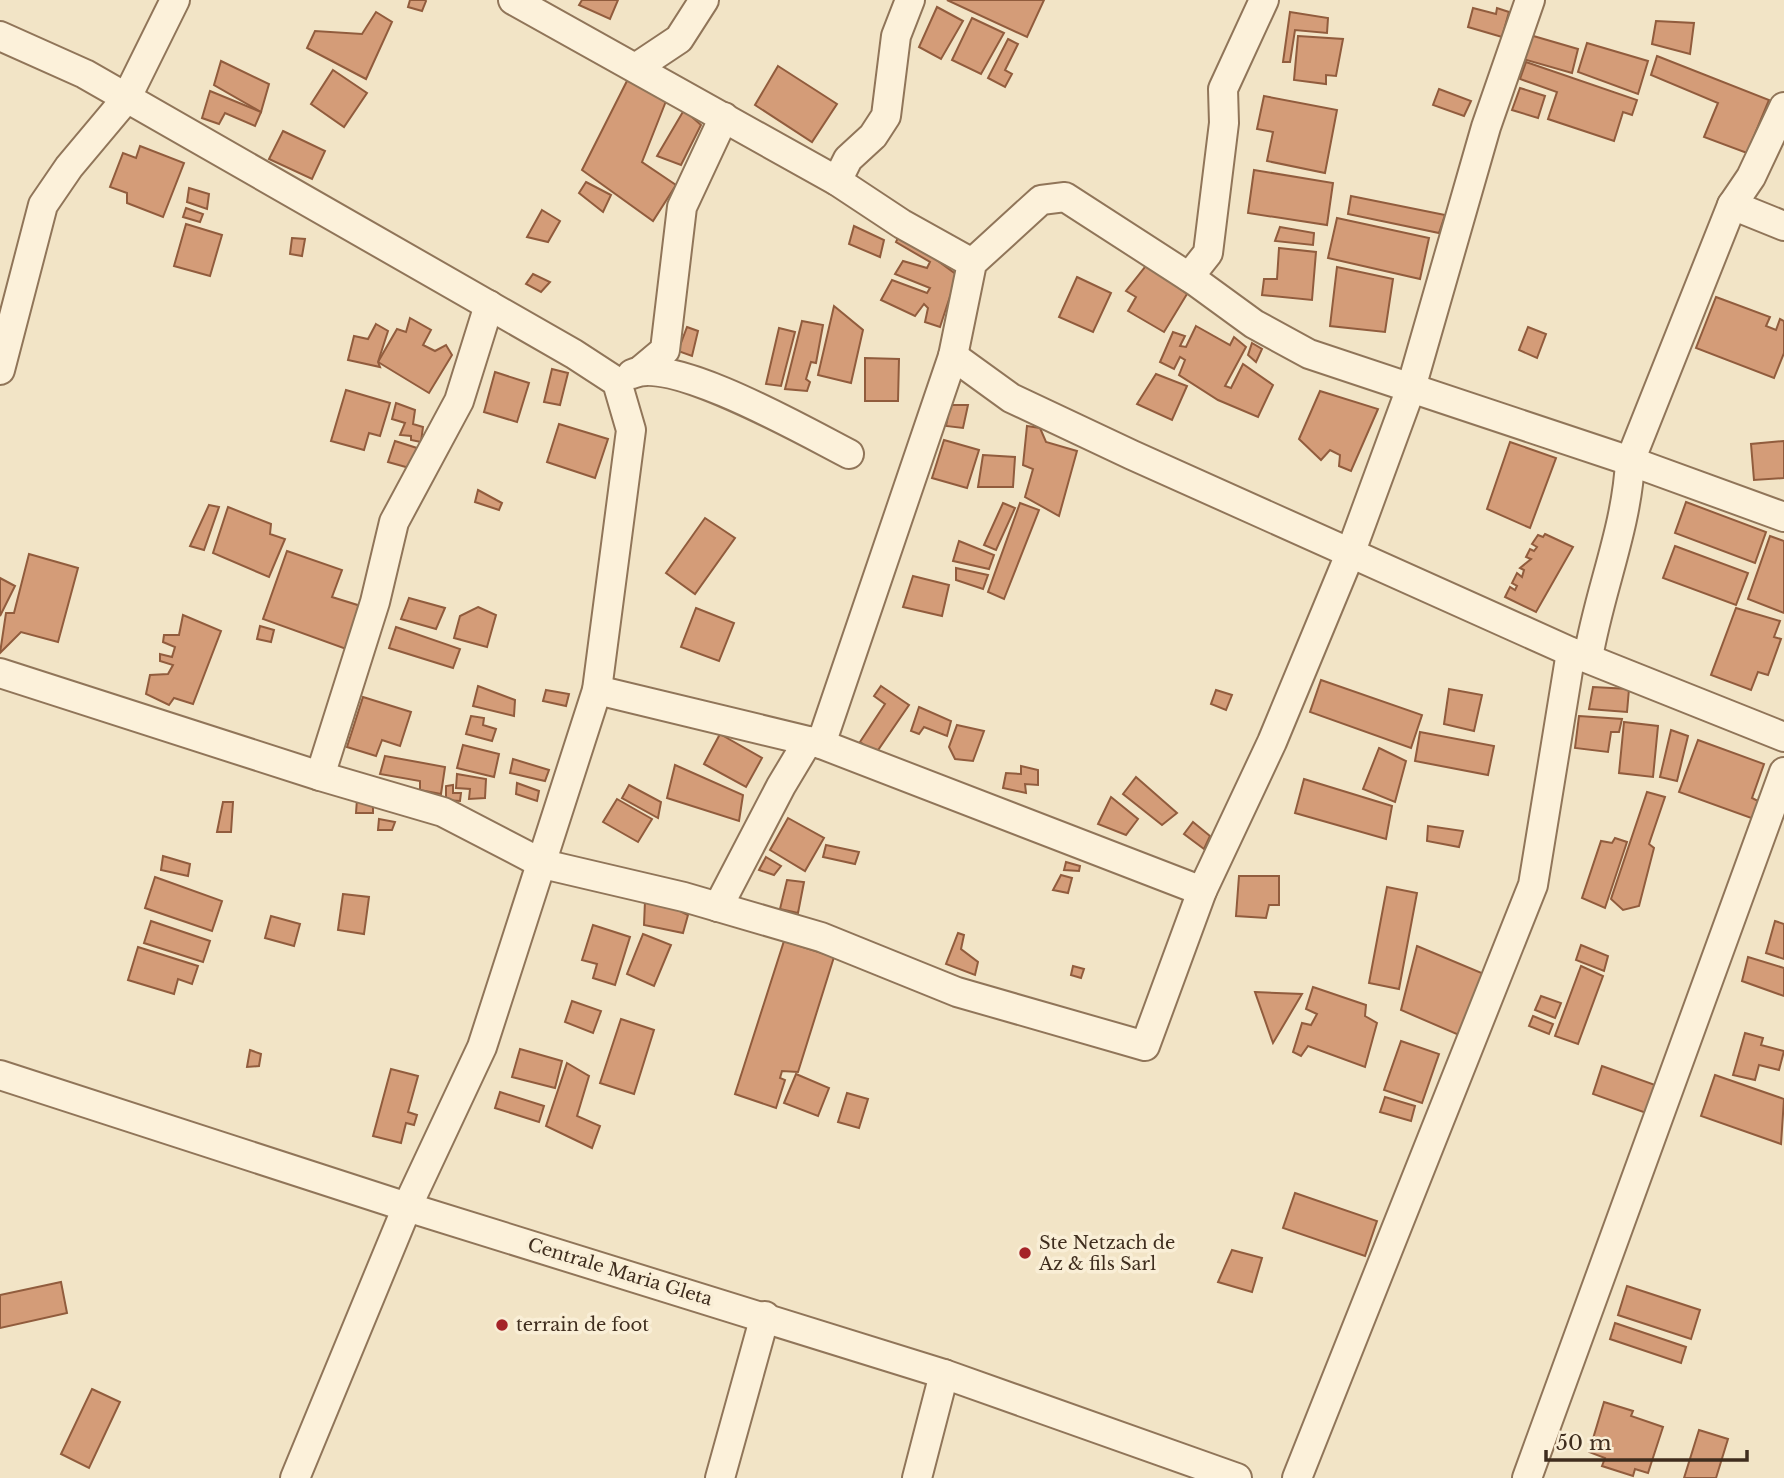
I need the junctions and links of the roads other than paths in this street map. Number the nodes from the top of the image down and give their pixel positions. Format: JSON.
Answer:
{"nodes":[{"id":1,"x":175,"y":0,"type":"edge"},
{"id":2,"x":513,"y":0,"type":"edge"},
{"id":3,"x":704,"y":0,"type":"edge"},
{"id":4,"x":909,"y":0,"type":"edge"},
{"id":5,"x":1264,"y":0,"type":"edge"},
{"id":6,"x":1530,"y":0,"type":"edge"},
{"id":7,"x":0,"y":36,"type":"edge"},
{"id":8,"x":637,"y":67,"type":"junction"},
{"id":9,"x":126,"y":99,"type":"junction"},
{"id":10,"x":1784,"y":107,"type":"edge"},
{"id":11,"x":724,"y":117,"type":"junction"},
{"id":12,"x":837,"y":181,"type":"junction"},
{"id":13,"x":1732,"y":205,"type":"junction"},
{"id":14,"x":1784,"y":226,"type":"edge"},
{"id":15,"x":972,"y":263,"type":"junction"},
{"id":16,"x":1189,"y":277,"type":"junction"},
{"id":17,"x":489,"y":305,"type":"junction"},
{"id":18,"x":953,"y":356,"type":"junction"},
{"id":19,"x":0,"y":370,"type":"edge"},
{"id":20,"x":628,"y":376,"type":"junction"},
{"id":21,"x":1411,"y":388,"type":"junction"},
{"id":22,"x":849,"y":454,"type":"dead end"},
{"id":23,"x":1630,"y":461,"type":"junction"},
{"id":24,"x":1784,"y":517,"type":"edge"},
{"id":25,"x":1350,"y":554,"type":"junction"},
{"id":26,"x":1579,"y":655,"type":"junction"},
{"id":27,"x":0,"y":673,"type":"edge"},
{"id":28,"x":597,"y":690,"type":"junction"},
{"id":29,"x":1784,"y":737,"type":"edge"},
{"id":30,"x":815,"y":743,"type":"junction"},
{"id":31,"x":1784,"y":772,"type":"edge"},
{"id":32,"x":320,"y":776,"type":"junction"},
{"id":33,"x":543,"y":864,"type":"junction"},
{"id":34,"x":1202,"y":891,"type":"junction"},
{"id":35,"x":718,"y":907,"type":"junction"},
{"id":36,"x":0,"y":1075,"type":"edge"},
{"id":37,"x":407,"y":1207,"type":"junction"},
{"id":38,"x":765,"y":1316,"type":"junction"},
{"id":39,"x":944,"y":1374,"type":"junction"},
{"id":40,"x":1182,"y":1469,"type":"edge"},
{"id":41,"x":295,"y":1478,"type":"edge"},
{"id":42,"x":720,"y":1478,"type":"edge"},
{"id":43,"x":918,"y":1478,"type":"edge"},
{"id":44,"x":1237,"y":1478,"type":"edge"},
{"id":45,"x":1297,"y":1478,"type":"edge"},
{"id":46,"x":1527,"y":1478,"type":"edge"}],
"edges":[{"from":1,"to":9,"type":"street"},
{"from":2,"to":8,"type":"street"},
{"from":3,"to":8,"type":"street"},
{"from":4,"to":12,"type":"street"},
{"from":5,"to":16,"type":"street"},
{"from":6,"to":21,"type":"street"},
{"from":7,"to":9,"type":"street"},
{"from":8,"to":11,"type":"street"},
{"from":9,"to":17,"type":"street"},
{"from":9,"to":19,"type":"street"},
{"from":10,"to":13,"type":"street"},
{"from":11,"to":12,"type":"street"},
{"from":11,"to":20,"type":"street"},
{"from":12,"to":15,"type":"street"},
{"from":13,"to":14,"type":"street"},
{"from":13,"to":23,"type":"street"},
{"from":15,"to":16,"type":"street"},
{"from":15,"to":18,"type":"street"},
{"from":16,"to":21,"type":"street"},
{"from":17,"to":20,"type":"street"},
{"from":17,"to":32,"type":"street"},
{"from":18,"to":25,"type":"street"},
{"from":18,"to":30,"type":"street"},
{"from":20,"to":22,"type":"street"},
{"from":20,"to":28,"type":"street"},
{"from":21,"to":23,"type":"street"},
{"from":21,"to":25,"type":"street"},
{"from":23,"to":24,"type":"street"},
{"from":23,"to":26,"type":"street"},
{"from":25,"to":26,"type":"street"},
{"from":25,"to":34,"type":"street"},
{"from":26,"to":29,"type":"street"},
{"from":26,"to":45,"type":"street"},
{"from":27,"to":32,"type":"street"},
{"from":28,"to":30,"type":"street"},
{"from":28,"to":33,"type":"street"},
{"from":30,"to":34,"type":"street"},
{"from":30,"to":35,"type":"street"},
{"from":31,"to":46,"type":"street"},
{"from":32,"to":33,"type":"street"},
{"from":33,"to":35,"type":"street"},
{"from":33,"to":37,"type":"street"},
{"from":34,"to":35,"type":"street"},
{"from":36,"to":37,"type":"street","name":"Centrale Maria Gleta"},
{"from":37,"to":38,"type":"street","name":"Centrale Maria Gleta"},
{"from":37,"to":41,"type":"street"},
{"from":38,"to":39,"type":"street","name":"Centrale Maria Gleta"},
{"from":38,"to":42,"type":"street"},
{"from":39,"to":40,"type":"street","name":"Centrale Maria Gleta"},
{"from":39,"to":43,"type":"street"},
{"from":40,"to":44,"type":"street","name":"Centrale Maria Gleta"}]}
